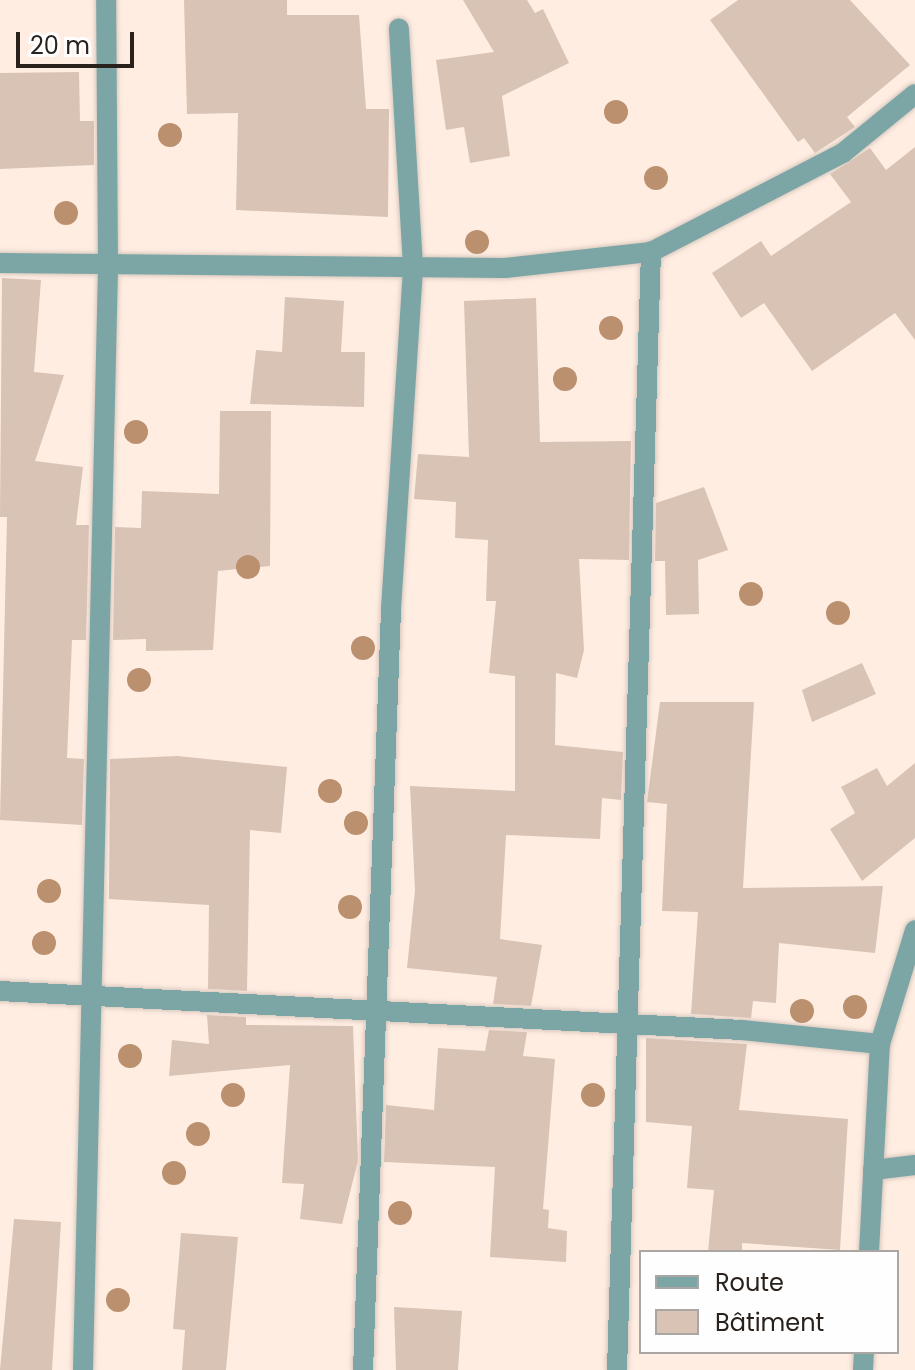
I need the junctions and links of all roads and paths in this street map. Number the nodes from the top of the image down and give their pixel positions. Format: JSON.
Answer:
{"nodes":[{"id":1,"x":106,"y":0,"type":"edge"},
{"id":2,"x":399,"y":28,"type":"dead end"},
{"id":3,"x":915,"y":94,"type":"edge"},
{"id":4,"x":651,"y":252,"type":"junction"},
{"id":5,"x":0,"y":263,"type":"edge"},
{"id":6,"x":108,"y":265,"type":"junction"},
{"id":7,"x":413,"y":266,"type":"junction"},
{"id":8,"x":915,"y":930,"type":"edge"},
{"id":9,"x":0,"y":991,"type":"edge"},
{"id":10,"x":93,"y":997,"type":"junction"},
{"id":11,"x":378,"y":1009,"type":"junction"},
{"id":12,"x":624,"y":1025,"type":"junction"},
{"id":13,"x":880,"y":1044,"type":"junction"},
{"id":14,"x":915,"y":1165,"type":"edge"},
{"id":15,"x":873,"y":1170,"type":"junction"},
{"id":16,"x":869,"y":1250,"type":"edge"},
{"id":17,"x":83,"y":1370,"type":"edge"},
{"id":18,"x":363,"y":1370,"type":"edge"},
{"id":19,"x":617,"y":1370,"type":"edge"}],
"edges":[{"from":1,"to":6,"type":"street"},
{"from":2,"to":7,"type":"street"},
{"from":3,"to":4,"type":"street"},
{"from":4,"to":7,"type":"street"},
{"from":4,"to":12,"type":"street"},
{"from":5,"to":6,"type":"street"},
{"from":6,"to":7,"type":"street"},
{"from":6,"to":10,"type":"street"},
{"from":7,"to":11,"type":"street"},
{"from":8,"to":13,"type":"street"},
{"from":9,"to":10,"type":"street"},
{"from":10,"to":11,"type":"street"},
{"from":10,"to":17,"type":"street"},
{"from":11,"to":12,"type":"street"},
{"from":11,"to":18,"type":"street"},
{"from":12,"to":13,"type":"street"},
{"from":12,"to":19,"type":"street"},
{"from":13,"to":15,"type":"street"},
{"from":14,"to":15,"type":"street"},
{"from":15,"to":16,"type":"street"}]}
